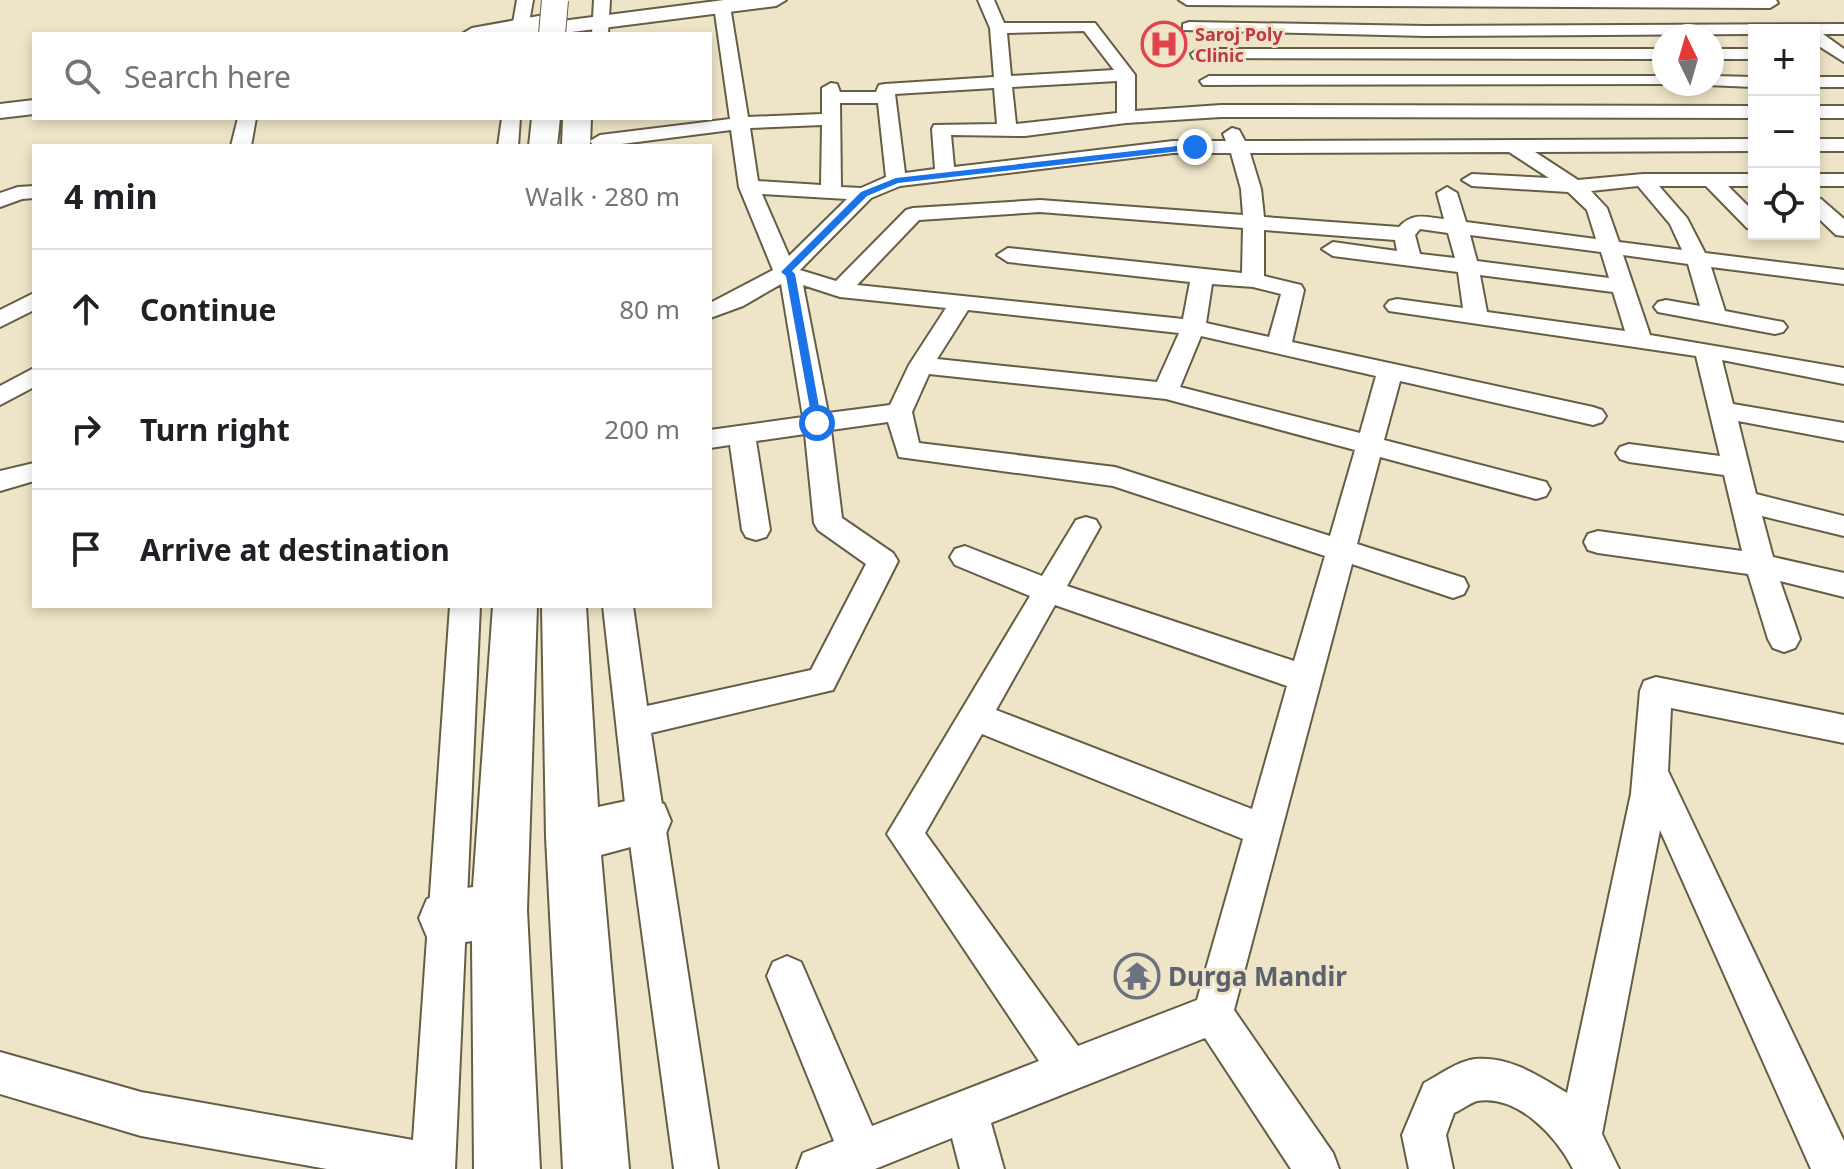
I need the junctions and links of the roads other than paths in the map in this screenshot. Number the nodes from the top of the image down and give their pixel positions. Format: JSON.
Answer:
{"nodes":[{"id":1,"x":525,"y":0,"type":"edge"},
{"id":2,"x":555,"y":0,"type":"edge"},
{"id":3,"x":694,"y":0,"type":"edge"},
{"id":4,"x":776,"y":0,"type":"edge"},
{"id":5,"x":986,"y":0,"type":"edge"},
{"id":6,"x":1175,"y":0,"type":"edge"},
{"id":7,"x":1187,"y":0,"type":"edge"},
{"id":8,"x":1323,"y":1,"type":"edge"},
{"id":9,"x":1405,"y":1,"type":"edge"},
{"id":10,"x":1768,"y":2,"type":"edge"},
{"id":11,"x":722,"y":6,"type":"junction"},
{"id":12,"x":597,"y":13,"type":"edge"},
{"id":13,"x":1799,"y":24,"type":"edge"},
{"id":14,"x":1189,"y":27,"type":"junction"},
{"id":15,"x":998,"y":28,"type":"junction"},
{"id":16,"x":1338,"y":29,"type":"junction"},
{"id":17,"x":1844,"y":29,"type":"edge"},
{"id":18,"x":1820,"y":30,"type":"edge"},
{"id":19,"x":519,"y":31,"type":"edge"},
{"id":20,"x":1425,"y":31,"type":"junction"},
{"id":21,"x":1748,"y":31,"type":"edge"},
{"id":22,"x":552,"y":32,"type":"edge"},
{"id":23,"x":581,"y":32,"type":"edge"},
{"id":24,"x":1820,"y":39,"type":"edge"},
{"id":25,"x":1442,"y":53,"type":"junction"},
{"id":26,"x":1199,"y":54,"type":"junction"},
{"id":27,"x":1652,"y":54,"type":"edge"},
{"id":28,"x":1724,"y":54,"type":"edge"},
{"id":29,"x":1748,"y":54,"type":"edge"},
{"id":30,"x":1820,"y":54,"type":"edge"},
{"id":31,"x":1843,"y":56,"type":"edge"},
{"id":32,"x":1126,"y":75,"type":"junction"},
{"id":33,"x":1209,"y":81,"type":"junction"},
{"id":34,"x":1463,"y":81,"type":"junction"},
{"id":35,"x":1652,"y":81,"type":"edge"},
{"id":36,"x":1724,"y":81,"type":"edge"},
{"id":37,"x":1002,"y":82,"type":"junction"},
{"id":38,"x":1748,"y":82,"type":"edge"},
{"id":39,"x":1820,"y":82,"type":"edge"},
{"id":40,"x":1844,"y":82,"type":"edge"},
{"id":41,"x":885,"y":97,"type":"junction"},
{"id":42,"x":32,"y":107,"type":"edge"},
{"id":43,"x":1221,"y":111,"type":"junction"},
{"id":44,"x":1487,"y":112,"type":"junction"},
{"id":45,"x":1748,"y":112,"type":"edge"},
{"id":46,"x":1820,"y":112,"type":"edge"},
{"id":47,"x":1844,"y":112,"type":"edge"},
{"id":48,"x":1,"y":114,"type":"edge"},
{"id":49,"x":1126,"y":117,"type":"junction"},
{"id":50,"x":32,"y":118,"type":"edge"},
{"id":51,"x":831,"y":119,"type":"junction"},
{"id":52,"x":247,"y":120,"type":"edge"},
{"id":53,"x":511,"y":120,"type":"edge"},
{"id":54,"x":546,"y":120,"type":"edge"},
{"id":55,"x":578,"y":120,"type":"edge"},
{"id":56,"x":599,"y":120,"type":"edge"},
{"id":57,"x":742,"y":123,"type":"junction"},
{"id":58,"x":1016,"y":130,"type":"junction"},
{"id":59,"x":241,"y":144,"type":"edge"},
{"id":60,"x":508,"y":144,"type":"edge"},
{"id":61,"x":543,"y":144,"type":"edge"},
{"id":62,"x":592,"y":144,"type":"edge"},
{"id":63,"x":1748,"y":145,"type":"edge"},
{"id":64,"x":1820,"y":145,"type":"edge"},
{"id":65,"x":1844,"y":145,"type":"edge"},
{"id":66,"x":1513,"y":146,"type":"junction"},
{"id":67,"x":1240,"y":149,"type":"junction"},
{"id":68,"x":945,"y":175,"type":"junction"},
{"id":69,"x":896,"y":180,"type":"junction"},
{"id":70,"x":1472,"y":180,"type":"dead end"},
{"id":71,"x":1643,"y":180,"type":"junction"},
{"id":72,"x":1711,"y":180,"type":"junction"},
{"id":73,"x":1748,"y":180,"type":"edge"},
{"id":74,"x":1820,"y":180,"type":"edge"},
{"id":75,"x":1844,"y":180,"type":"edge"},
{"id":76,"x":1039,"y":186,"type":"junction"},
{"id":77,"x":1574,"y":186,"type":"junction"},
{"id":78,"x":749,"y":187,"type":"junction"},
{"id":79,"x":831,"y":190,"type":"junction"},
{"id":80,"x":32,"y":192,"type":"edge"},
{"id":81,"x":1447,"y":193,"type":"dead end"},
{"id":82,"x":864,"y":194,"type":"junction"},
{"id":83,"x":0,"y":201,"type":"edge"},
{"id":84,"x":1820,"y":208,"type":"edge"},
{"id":85,"x":1748,"y":218,"type":"edge"},
{"id":86,"x":1253,"y":225,"type":"junction"},
{"id":87,"x":1459,"y":228,"type":"junction"},
{"id":88,"x":1844,"y":230,"type":"edge"},
{"id":89,"x":1404,"y":234,"type":"junction"},
{"id":90,"x":1610,"y":247,"type":"junction"},
{"id":91,"x":1333,"y":249,"type":"dead end"},
{"id":92,"x":1008,"y":255,"type":"dead end"},
{"id":93,"x":1697,"y":258,"type":"junction"},
{"id":94,"x":1410,"y":259,"type":"junction"},
{"id":95,"x":1468,"y":267,"type":"junction"},
{"id":96,"x":788,"y":273,"type":"junction"},
{"id":97,"x":1202,"y":277,"type":"junction"},
{"id":98,"x":1844,"y":277,"type":"edge"},
{"id":99,"x":1253,"y":280,"type":"junction"},
{"id":100,"x":1623,"y":287,"type":"junction"},
{"id":101,"x":840,"y":290,"type":"junction"},
{"id":102,"x":32,"y":301,"type":"edge"},
{"id":103,"x":961,"y":303,"type":"junction"},
{"id":104,"x":1397,"y":306,"type":"dead end"},
{"id":105,"x":1666,"y":307,"type":"dead end"},
{"id":106,"x":712,"y":310,"type":"edge"},
{"id":107,"x":1476,"y":317,"type":"junction"},
{"id":108,"x":1715,"y":317,"type":"junction"},
{"id":109,"x":0,"y":320,"type":"edge"},
{"id":110,"x":1193,"y":327,"type":"junction"},
{"id":111,"x":1775,"y":327,"type":"dead end"},
{"id":112,"x":1640,"y":340,"type":"junction"},
{"id":113,"x":1279,"y":346,"type":"junction"},
{"id":114,"x":1707,"y":350,"type":"junction"},
{"id":115,"x":921,"y":365,"type":"junction"},
{"id":116,"x":1390,"y":371,"type":"junction"},
{"id":117,"x":1844,"y":376,"type":"edge"},
{"id":118,"x":32,"y":377,"type":"edge"},
{"id":119,"x":1166,"y":391,"type":"junction"},
{"id":120,"x":0,"y":397,"type":"edge"},
{"id":121,"x":1722,"y":410,"type":"junction"},
{"id":122,"x":899,"y":412,"type":"junction"},
{"id":123,"x":1593,"y":416,"type":"dead end"},
{"id":124,"x":817,"y":423,"type":"junction"},
{"id":125,"x":1844,"y":432,"type":"edge"},
{"id":126,"x":742,"y":435,"type":"junction"},
{"id":127,"x":712,"y":439,"type":"edge"},
{"id":128,"x":1372,"y":445,"type":"junction"},
{"id":129,"x":1629,"y":453,"type":"dead end"},
{"id":130,"x":1736,"y":467,"type":"junction"},
{"id":131,"x":32,"y":473,"type":"edge"},
{"id":132,"x":0,"y":481,"type":"edge"},
{"id":133,"x":1536,"y":489,"type":"dead end"},
{"id":134,"x":1744,"y":501,"type":"junction"},
{"id":135,"x":1844,"y":526,"type":"edge"},
{"id":136,"x":1086,"y":527,"type":"dead end"},
{"id":137,"x":756,"y":530,"type":"dead end"},
{"id":138,"x":1598,"y":542,"type":"dead end"},
{"id":139,"x":1343,"y":550,"type":"junction"},
{"id":140,"x":965,"y":557,"type":"dead end"},
{"id":141,"x":1760,"y":565,"type":"junction"},
{"id":142,"x":1844,"y":585,"type":"edge"},
{"id":143,"x":1453,"y":586,"type":"dead end"},
{"id":144,"x":1048,"y":591,"type":"junction"},
{"id":145,"x":465,"y":608,"type":"edge"},
{"id":146,"x":515,"y":608,"type":"edge"},
{"id":147,"x":564,"y":608,"type":"edge"},
{"id":148,"x":618,"y":608,"type":"edge"},
{"id":149,"x":1784,"y":639,"type":"dead end"},
{"id":150,"x":1307,"y":679,"type":"junction"},
{"id":151,"x":974,"y":716,"type":"junction"},
{"id":152,"x":634,"y":723,"type":"junction"},
{"id":153,"x":1844,"y":729,"type":"edge"},
{"id":154,"x":1651,"y":772,"type":"junction"},
{"id":155,"x":645,"y":821,"type":"junction"},
{"id":156,"x":1264,"y":831,"type":"junction"},
{"id":157,"x":573,"y":837,"type":"junction"},
{"id":158,"x":473,"y":914,"type":"junction"},
{"id":159,"x":787,"y":976,"type":"dead end"},
{"id":160,"x":1213,"y":1014,"type":"junction"},
{"id":161,"x":1070,"y":1071,"type":"junction"},
{"id":162,"x":0,"y":1073,"type":"edge"},
{"id":163,"x":966,"y":1112,"type":"junction"},
{"id":164,"x":1588,"y":1152,"type":"edge"},
{"id":165,"x":861,"y":1153,"type":"junction"},
{"id":166,"x":433,"y":1167,"type":"edge"},
{"id":167,"x":507,"y":1169,"type":"edge"},
{"id":168,"x":596,"y":1169,"type":"edge"},
{"id":169,"x":696,"y":1169,"type":"edge"},
{"id":170,"x":819,"y":1169,"type":"edge"},
{"id":171,"x":982,"y":1169,"type":"edge"},
{"id":172,"x":1317,"y":1169,"type":"edge"},
{"id":173,"x":1431,"y":1169,"type":"edge"},
{"id":174,"x":1834,"y":1169,"type":"edge"}],
"edges":[{"from":1,"to":19,"type":"street"},
{"from":2,"to":22,"type":"highway","bridge":true},
{"from":3,"to":12,"type":"main road"},
{"from":4,"to":11,"type":"main road"},
{"from":5,"to":15,"type":"street"},
{"from":6,"to":14,"type":"street"},
{"from":7,"to":8,"type":"street"},
{"from":8,"to":9,"type":"street"},
{"from":8,"to":16,"type":"street"},
{"from":9,"to":10,"type":"street"},
{"from":9,"to":20,"type":"street"},
{"from":10,"to":13,"type":"street"},
{"from":11,"to":12,"type":"main road"},
{"from":11,"to":57,"type":"street"},
{"from":12,"to":19,"type":"main road"},
{"from":12,"to":23,"type":"highway"},
{"from":14,"to":16,"type":"street"},
{"from":14,"to":26,"type":"street"},
{"from":15,"to":32,"type":"street"},
{"from":15,"to":37,"type":"street"},
{"from":16,"to":20,"type":"street"},
{"from":17,"to":18,"type":"street"},
{"from":20,"to":21,"type":"street"},
{"from":20,"to":25,"type":"street"},
{"from":24,"to":31,"type":"street"},
{"from":25,"to":26,"type":"street"},
{"from":25,"to":27,"type":"street"},
{"from":25,"to":34,"type":"street"},
{"from":26,"to":33,"type":"street"},
{"from":28,"to":29,"type":"street"},
{"from":30,"to":31,"type":"street"},
{"from":32,"to":37,"type":"street"},
{"from":32,"to":49,"type":"street"},
{"from":33,"to":34,"type":"street"},
{"from":33,"to":43,"type":"street"},
{"from":34,"to":35,"type":"street"},
{"from":34,"to":44,"type":"street"},
{"from":36,"to":38,"type":"street"},
{"from":37,"to":41,"type":"street"},
{"from":37,"to":58,"type":"street"},
{"from":39,"to":40,"type":"street"},
{"from":41,"to":51,"type":"street"},
{"from":41,"to":69,"type":"street"},
{"from":42,"to":48,"type":"main road"},
{"from":43,"to":44,"type":"street"},
{"from":43,"to":49,"type":"street"},
{"from":43,"to":67,"type":"street"},
{"from":44,"to":45,"type":"street"},
{"from":44,"to":66,"type":"street"},
{"from":46,"to":47,"type":"street"},
{"from":48,"to":50,"type":"main road"},
{"from":49,"to":58,"type":"street"},
{"from":51,"to":57,"type":"street"},
{"from":51,"to":79,"type":"street"},
{"from":52,"to":59,"type":"street"},
{"from":53,"to":60,"type":"street"},
{"from":54,"to":61,"type":"highway"},
{"from":55,"to":62,"type":"highway"},
{"from":56,"to":62,"type":"street"},
{"from":57,"to":62,"type":"street"},
{"from":57,"to":78,"type":"street"},
{"from":58,"to":68,"type":"street"},
{"from":58,"to":76,"type":"street"},
{"from":63,"to":66,"type":"street"},
{"from":64,"to":65,"type":"street"},
{"from":66,"to":67,"type":"street"},
{"from":66,"to":77,"type":"street"},
{"from":67,"to":76,"type":"street"},
{"from":67,"to":86,"type":"street"},
{"from":68,"to":69,"type":"street"},
{"from":68,"to":76,"type":"street"},
{"from":69,"to":82,"type":"street"},
{"from":70,"to":77,"type":"street"},
{"from":71,"to":72,"type":"street"},
{"from":71,"to":77,"type":"street"},
{"from":71,"to":93,"type":"street"},
{"from":72,"to":73,"type":"street"},
{"from":72,"to":85,"type":"street"},
{"from":74,"to":75,"type":"street"},
{"from":76,"to":86,"type":"street"},
{"from":76,"to":101,"type":"street"},
{"from":77,"to":90,"type":"street"},
{"from":78,"to":79,"type":"street"},
{"from":78,"to":96,"type":"street"},
{"from":79,"to":82,"type":"street"},
{"from":80,"to":83,"type":"street"},
{"from":81,"to":87,"type":"street"},
{"from":82,"to":96,"type":"street"},
{"from":84,"to":88,"type":"street"},
{"from":86,"to":89,"type":"street"},
{"from":86,"to":99,"type":"street"},
{"from":87,"to":89,"type":"street"},
{"from":87,"to":90,"type":"street"},
{"from":87,"to":95,"type":"street"},
{"from":89,"to":94,"type":"street"},
{"from":90,"to":93,"type":"street"},
{"from":90,"to":100,"type":"street"},
{"from":91,"to":94,"type":"street"},
{"from":92,"to":97,"type":"street"},
{"from":93,"to":98,"type":"street"},
{"from":93,"to":108,"type":"street"},
{"from":94,"to":95,"type":"street"},
{"from":95,"to":100,"type":"street"},
{"from":95,"to":107,"type":"street"},
{"from":96,"to":101,"type":"street"},
{"from":96,"to":106,"type":"street"},
{"from":96,"to":124,"type":"street"},
{"from":97,"to":99,"type":"street"},
{"from":97,"to":110,"type":"street"},
{"from":99,"to":113,"type":"street"},
{"from":100,"to":112,"type":"street"},
{"from":101,"to":103,"type":"street"},
{"from":102,"to":109,"type":"street"},
{"from":103,"to":110,"type":"street"},
{"from":103,"to":115,"type":"street"},
{"from":104,"to":107,"type":"street"},
{"from":105,"to":108,"type":"street"},
{"from":107,"to":112,"type":"street"},
{"from":108,"to":111,"type":"street"},
{"from":110,"to":113,"type":"street"},
{"from":110,"to":119,"type":"street"},
{"from":112,"to":114,"type":"street"},
{"from":113,"to":116,"type":"street"},
{"from":114,"to":117,"type":"street"},
{"from":114,"to":121,"type":"street"},
{"from":115,"to":119,"type":"street"},
{"from":115,"to":122,"type":"street"},
{"from":116,"to":123,"type":"street"},
{"from":116,"to":128,"type":"street"},
{"from":118,"to":120,"type":"street"},
{"from":119,"to":128,"type":"street"},
{"from":121,"to":125,"type":"street"},
{"from":121,"to":130,"type":"street"},
{"from":122,"to":124,"type":"street"},
{"from":122,"to":139,"type":"street"},
{"from":124,"to":126,"type":"street"},
{"from":124,"to":152,"type":"street"},
{"from":126,"to":127,"type":"street"},
{"from":126,"to":137,"type":"street"},
{"from":128,"to":133,"type":"street"},
{"from":128,"to":139,"type":"street"},
{"from":129,"to":130,"type":"street"},
{"from":130,"to":134,"type":"street"},
{"from":131,"to":132,"type":"street"},
{"from":134,"to":135,"type":"street"},
{"from":134,"to":141,"type":"street"},
{"from":136,"to":144,"type":"street"},
{"from":138,"to":141,"type":"street"},
{"from":139,"to":143,"type":"street"},
{"from":139,"to":150,"type":"street"},
{"from":140,"to":144,"type":"street"},
{"from":141,"to":142,"type":"street"},
{"from":141,"to":149,"type":"street"},
{"from":144,"to":150,"type":"street"},
{"from":144,"to":151,"type":"street"},
{"from":145,"to":158,"type":"street"},
{"from":146,"to":158,"type":"highway"},
{"from":147,"to":157,"type":"highway"},
{"from":148,"to":152,"type":"street"},
{"from":150,"to":156,"type":"street"},
{"from":151,"to":156,"type":"street"},
{"from":151,"to":161,"type":"street"},
{"from":152,"to":155,"type":"street"},
{"from":153,"to":154,"type":"street"},
{"from":154,"to":164,"type":"street"},
{"from":154,"to":174,"type":"street"},
{"from":155,"to":157,"type":"highway"},
{"from":155,"to":169,"type":"street"},
{"from":156,"to":160,"type":"street"},
{"from":157,"to":168,"type":"highway"},
{"from":158,"to":166,"type":"street"},
{"from":158,"to":167,"type":"highway"},
{"from":159,"to":165,"type":"street"},
{"from":160,"to":161,"type":"street"},
{"from":160,"to":172,"type":"street"},
{"from":161,"to":163,"type":"street"},
{"from":162,"to":166,"type":"street"},
{"from":163,"to":165,"type":"street"},
{"from":163,"to":171,"type":"street"},
{"from":164,"to":173,"type":"street"},
{"from":165,"to":170,"type":"street"}]}
